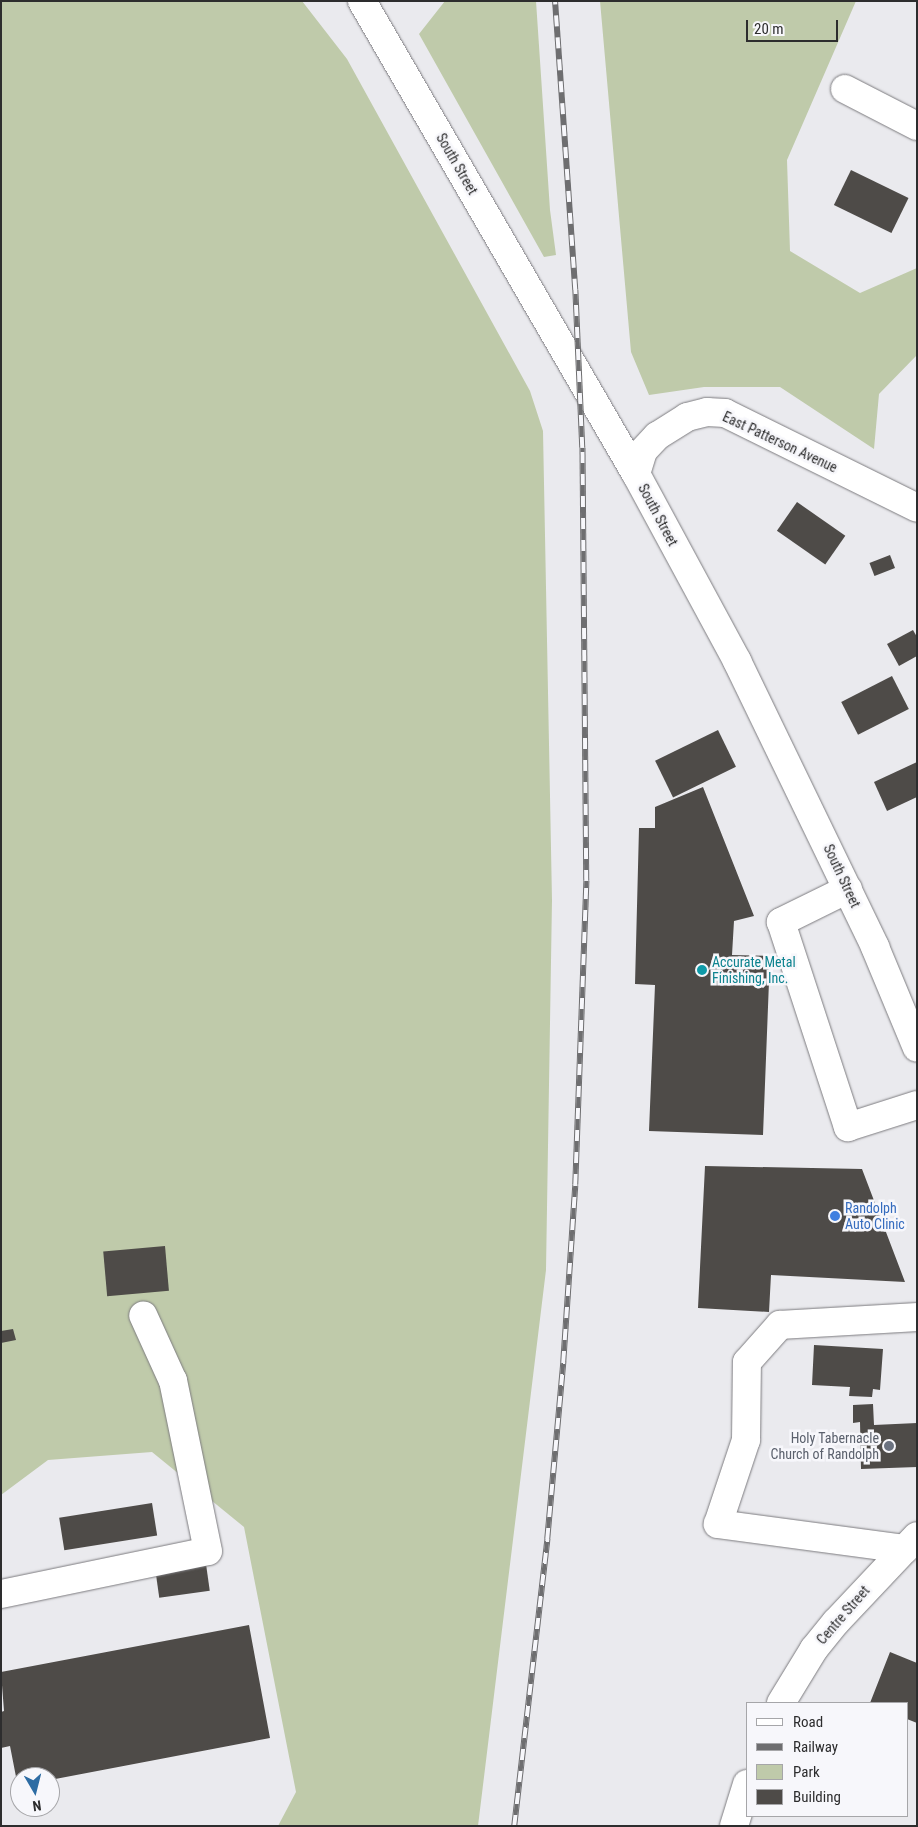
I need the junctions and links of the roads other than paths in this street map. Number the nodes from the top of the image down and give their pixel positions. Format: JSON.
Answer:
{"nodes":[{"id":1,"x":362,"y":1,"type":"edge"},
{"id":2,"x":845,"y":89,"type":"dead end"},
{"id":3,"x":917,"y":126,"type":"edge"},
{"id":4,"x":636,"y":474,"type":"junction"},
{"id":5,"x":917,"y":508,"type":"edge"},
{"id":6,"x":848,"y":889,"type":"junction"},
{"id":7,"x":917,"y":1048,"type":"edge"},
{"id":8,"x":917,"y":1105,"type":"edge"},
{"id":9,"x":143,"y":1315,"type":"dead end"},
{"id":10,"x":917,"y":1317,"type":"edge"},
{"id":11,"x":911,"y":1543,"type":"edge"},
{"id":12,"x":1,"y":1594,"type":"edge"},
{"id":13,"x":782,"y":1702,"type":"edge"},
{"id":14,"x":746,"y":1787,"type":"edge"},
{"id":15,"x":734,"y":1826,"type":"edge"}],
"edges":[{"from":1,"to":4,"type":"main road","name":"South Street"},
{"from":2,"to":3,"type":"main road"},
{"from":4,"to":5,"type":"main road","name":"East Patterson Avenue"},
{"from":4,"to":6,"type":"main road","name":"South Street"},
{"from":6,"to":7,"type":"main road","name":"South Street"},
{"from":6,"to":8,"type":"main road"},
{"from":9,"to":12,"type":"main road"},
{"from":10,"to":11,"type":"main road"},
{"from":11,"to":13,"type":"main road","name":"Centre Street"},
{"from":14,"to":15,"type":"main road"}]}
